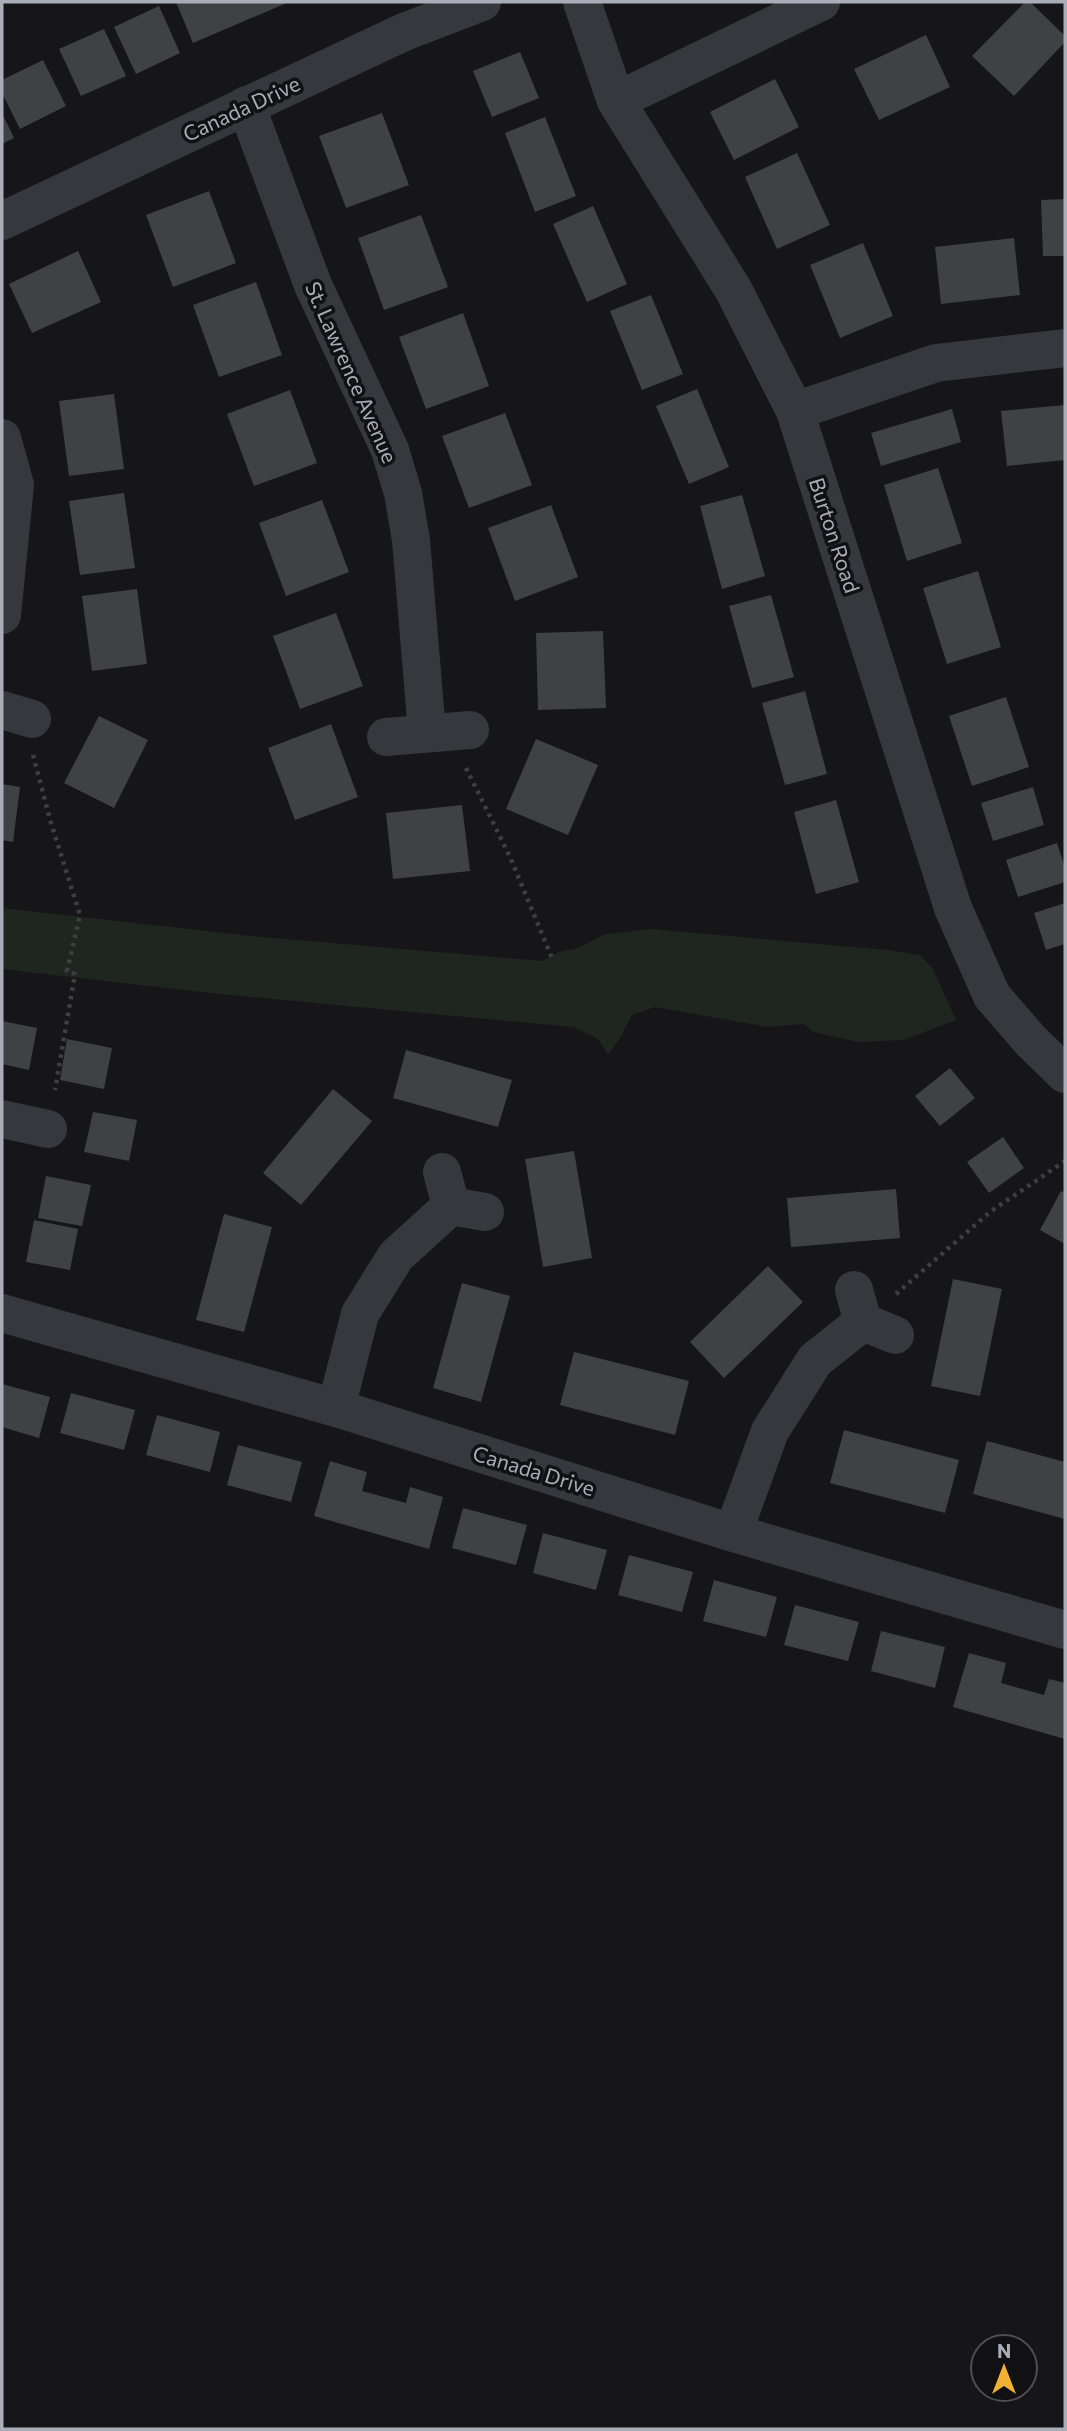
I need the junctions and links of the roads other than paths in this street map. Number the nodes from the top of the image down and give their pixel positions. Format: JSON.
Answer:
{"nodes":[{"id":1,"x":482,"y":2,"type":"edge"},
{"id":2,"x":582,"y":2,"type":"edge"},
{"id":3,"x":821,"y":2,"type":"edge"},
{"id":4,"x":616,"y":101,"type":"junction"},
{"id":5,"x":246,"y":105,"type":"junction"},
{"id":6,"x":2,"y":221,"type":"edge"},
{"id":7,"x":1065,"y":348,"type":"edge"},
{"id":8,"x":795,"y":411,"type":"junction"},
{"id":9,"x":2,"y":438,"type":"edge"},
{"id":10,"x":2,"y":615,"type":"edge"},
{"id":11,"x":386,"y":737,"type":"dead end"},
{"id":12,"x":1065,"y":1074,"type":"edge"},
{"id":13,"x":4,"y":1129,"type":"edge"},
{"id":14,"x":48,"y":1129,"type":"road end"},
{"id":15,"x":459,"y":1197,"type":"dead end"},
{"id":16,"x":2,"y":1313,"type":"edge"},
{"id":17,"x":871,"y":1316,"type":"road end"},
{"id":18,"x":336,"y":1408,"type":"junction"},
{"id":19,"x":733,"y":1533,"type":"junction"},
{"id":20,"x":1065,"y":1630,"type":"edge"}],
"edges":[{"from":1,"to":5,"type":"street","name":"Canada Drive"},
{"from":2,"to":4,"type":"street","name":"Burton Road"},
{"from":3,"to":4,"type":"street"},
{"from":4,"to":8,"type":"street","name":"Burton Road"},
{"from":5,"to":6,"type":"street","name":"Canada Drive"},
{"from":5,"to":11,"type":"street","name":"St. Lawrence Avenue"},
{"from":7,"to":8,"type":"street"},
{"from":8,"to":12,"type":"street","name":"Burton Road"},
{"from":9,"to":10,"type":"street"},
{"from":13,"to":14,"type":"street"},
{"from":15,"to":18,"type":"street"},
{"from":16,"to":18,"type":"street","name":"Canada Drive"},
{"from":17,"to":19,"type":"street"},
{"from":18,"to":19,"type":"street","name":"Canada Drive"},
{"from":19,"to":20,"type":"street","name":"Canada Drive"}]}
